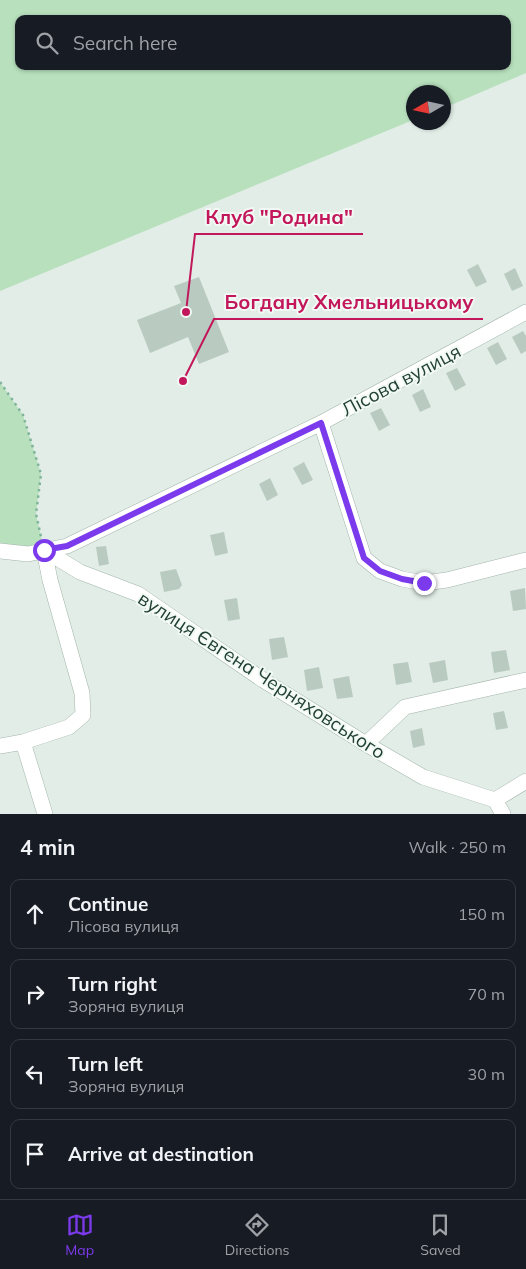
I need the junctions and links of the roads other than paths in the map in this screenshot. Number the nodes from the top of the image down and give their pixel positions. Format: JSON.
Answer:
{"nodes":[{"id":1,"x":526,"y":312,"type":"edge"},
{"id":2,"x":321,"y":423,"type":"junction"},
{"id":3,"x":44,"y":550,"type":"junction"},
{"id":4,"x":0,"y":551,"type":"edge"},
{"id":5,"x":526,"y":560,"type":"edge"},
{"id":6,"x":526,"y":680,"type":"edge"},
{"id":7,"x":23,"y":742,"type":"junction"},
{"id":8,"x":366,"y":744,"type":"junction"},
{"id":9,"x":0,"y":746,"type":"edge"},
{"id":10,"x":526,"y":781,"type":"edge"},
{"id":11,"x":495,"y":800,"type":"junction"},
{"id":12,"x":45,"y":814,"type":"edge"},
{"id":13,"x":503,"y":814,"type":"edge"}],
"edges":[{"from":1,"to":2,"type":"street","name":"Лісова вулиця"},
{"from":2,"to":3,"type":"street","name":"Лісова вулиця"},
{"from":2,"to":5,"type":"street"},
{"from":3,"to":4,"type":"street","name":"Лісова вулиця"},
{"from":3,"to":7,"type":"street"},
{"from":3,"to":8,"type":"street","name":"вулиця Євгена Черняховського"},
{"from":6,"to":8,"type":"street"},
{"from":7,"to":9,"type":"street"},
{"from":7,"to":12,"type":"street"},
{"from":8,"to":11,"type":"street","name":"вулиця Євгена Черняховського"},
{"from":10,"to":11,"type":"street"},
{"from":11,"to":13,"type":"street"}]}
